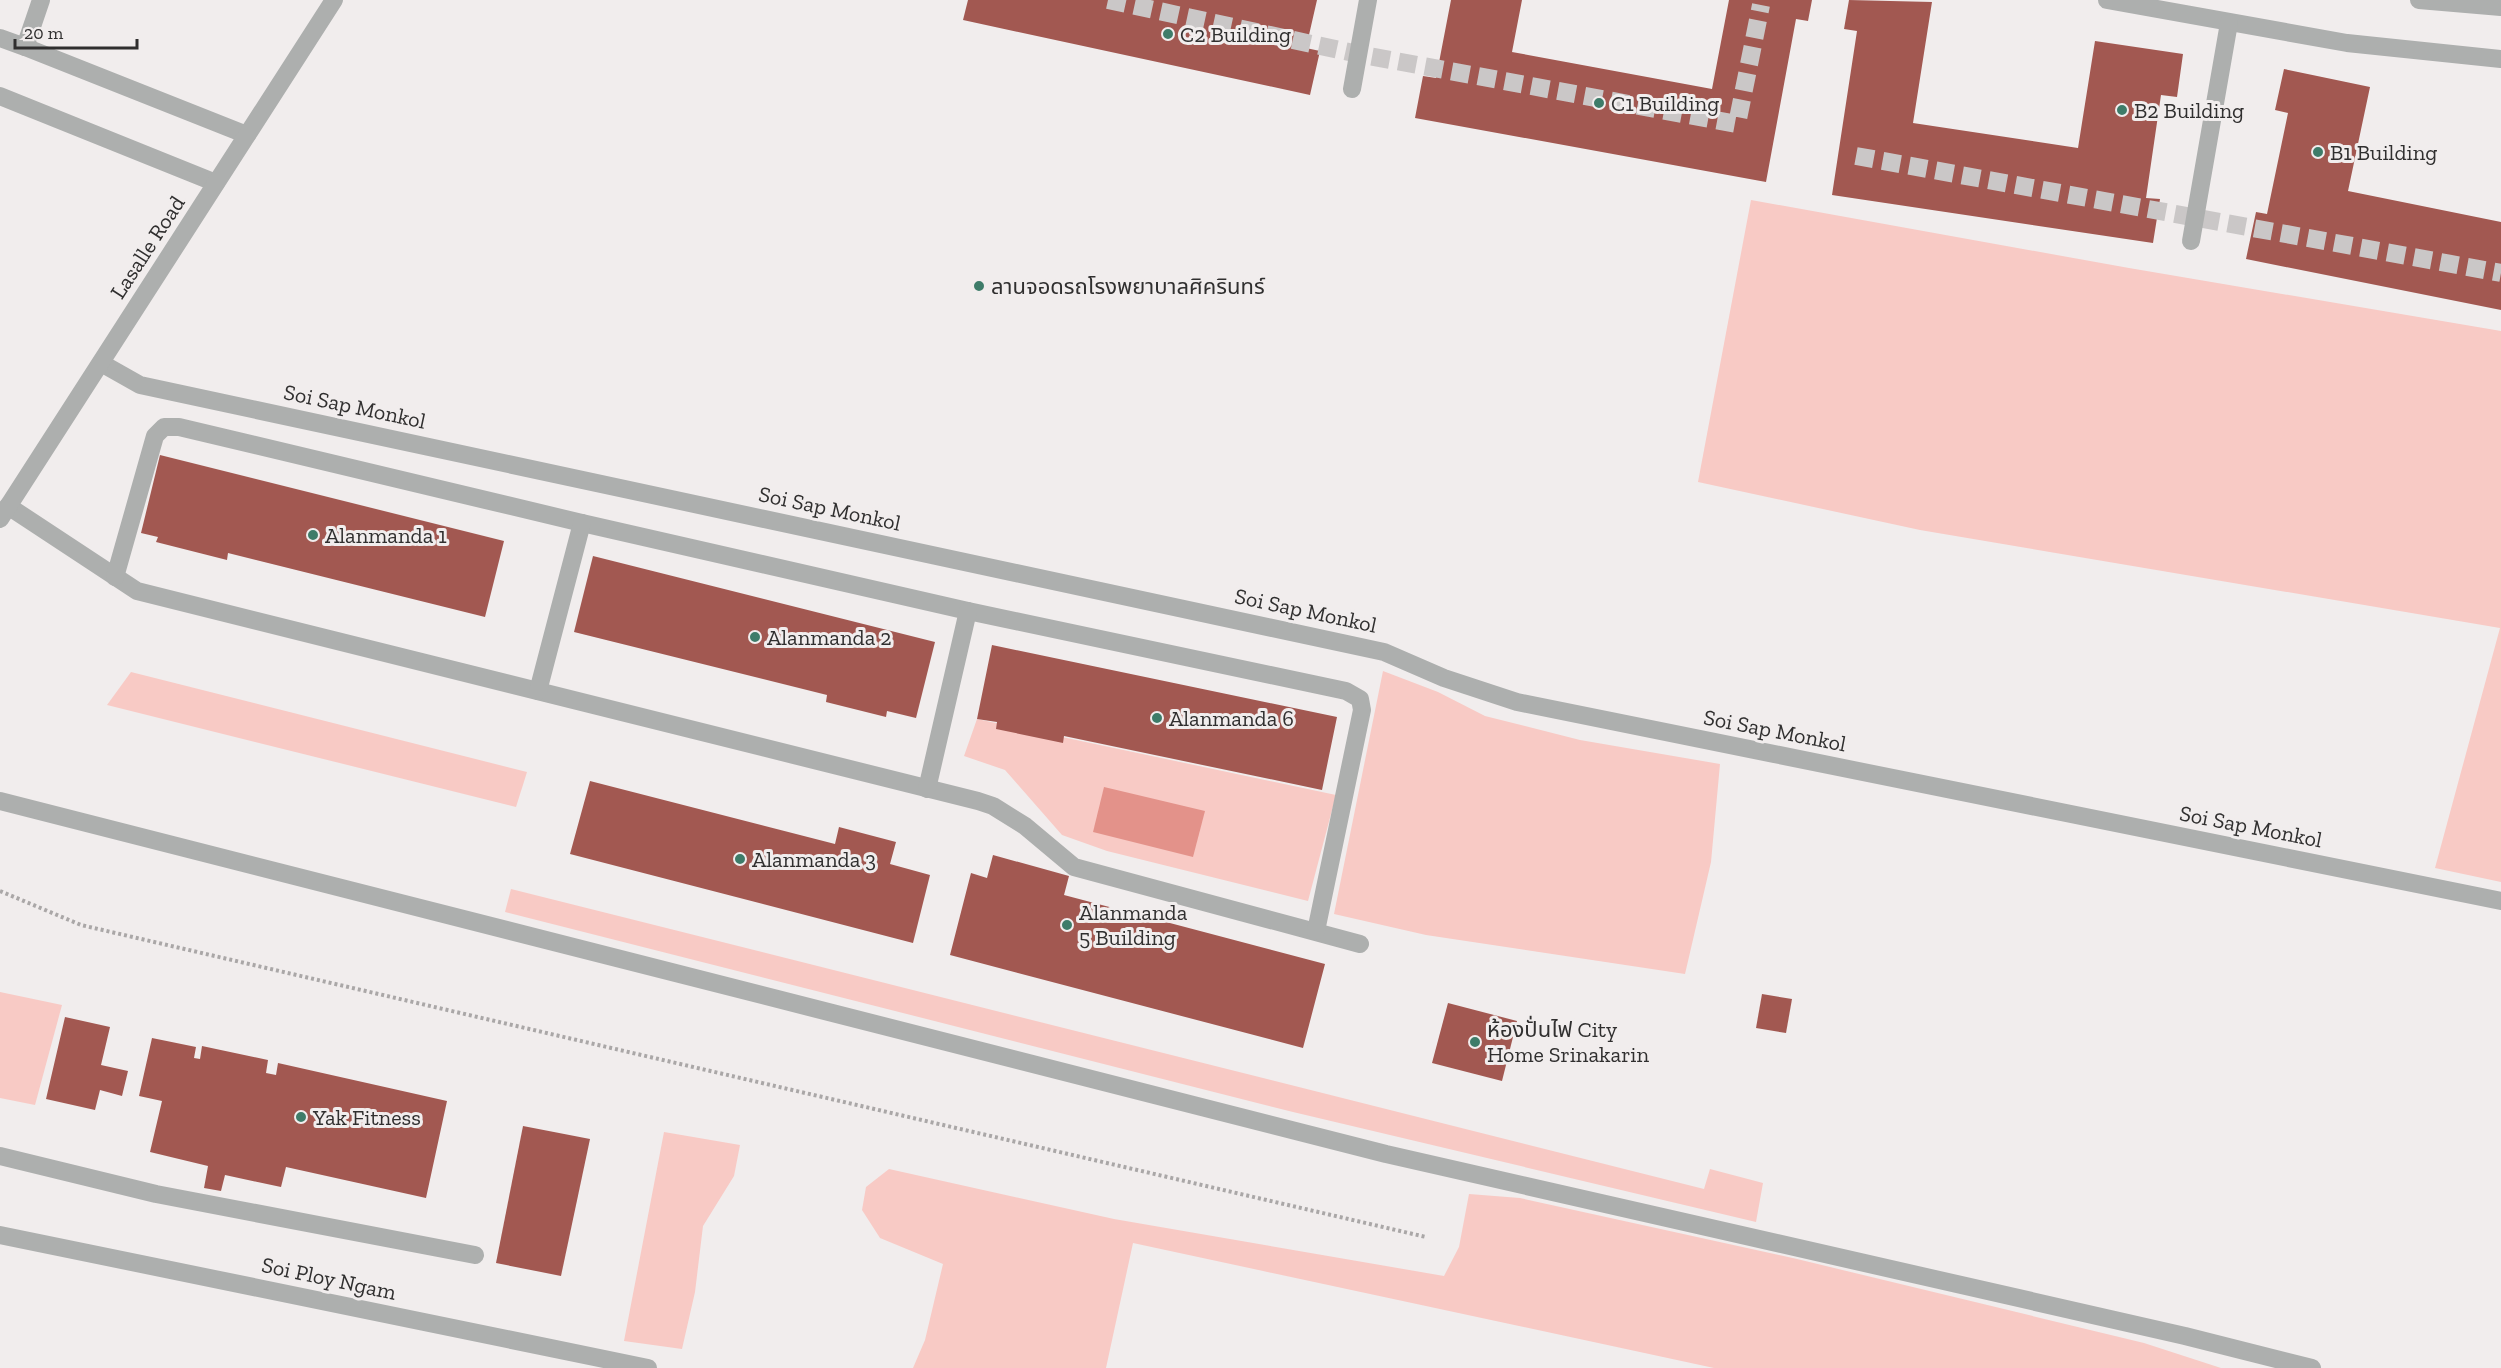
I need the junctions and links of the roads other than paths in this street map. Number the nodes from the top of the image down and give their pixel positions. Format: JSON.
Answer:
{"nodes":[{"id":1,"x":41,"y":0,"type":"edge"},
{"id":2,"x":334,"y":0,"type":"edge"},
{"id":3,"x":1368,"y":0,"type":"edge"},
{"id":4,"x":2108,"y":0,"type":"edge"},
{"id":5,"x":2419,"y":0,"type":"edge"},
{"id":6,"x":2501,"y":7,"type":"edge"},
{"id":7,"x":2229,"y":23,"type":"junction"},
{"id":8,"x":0,"y":38,"type":"edge"},
{"id":9,"x":25,"y":47,"type":"junction"},
{"id":10,"x":2501,"y":59,"type":"edge"},
{"id":11,"x":1352,"y":89,"type":"dead end"},
{"id":12,"x":0,"y":96,"type":"edge"},
{"id":13,"x":248,"y":135,"type":"junction"},
{"id":14,"x":216,"y":183,"type":"junction"},
{"id":15,"x":2191,"y":241,"type":"dead end"},
{"id":16,"x":101,"y":363,"type":"junction"},
{"id":17,"x":4,"y":513,"type":"edge"},
{"id":18,"x":582,"y":523,"type":"junction"},
{"id":19,"x":115,"y":577,"type":"junction"},
{"id":20,"x":968,"y":611,"type":"junction"},
{"id":21,"x":538,"y":691,"type":"junction"},
{"id":22,"x":927,"y":789,"type":"junction"},
{"id":23,"x":0,"y":801,"type":"edge"},
{"id":24,"x":2501,"y":902,"type":"edge"},
{"id":25,"x":1316,"y":931,"type":"junction"},
{"id":26,"x":1360,"y":944,"type":"dead end"},
{"id":27,"x":0,"y":1156,"type":"edge"},
{"id":28,"x":0,"y":1235,"type":"edge"},
{"id":29,"x":476,"y":1255,"type":"dead end"},
{"id":30,"x":648,"y":1368,"type":"edge"},
{"id":31,"x":2312,"y":1368,"type":"edge"}],
"edges":[{"from":1,"to":9,"type":"street"},
{"from":2,"to":13,"type":"street","name":"Lasalle Road"},
{"from":3,"to":11,"type":"street"},
{"from":4,"to":7,"type":"street"},
{"from":5,"to":6,"type":"street"},
{"from":7,"to":10,"type":"street"},
{"from":7,"to":15,"type":"street"},
{"from":8,"to":9,"type":"street"},
{"from":9,"to":13,"type":"street"},
{"from":12,"to":14,"type":"street"},
{"from":13,"to":14,"type":"street","name":"Lasalle Road"},
{"from":14,"to":16,"type":"street","name":"Lasalle Road"},
{"from":16,"to":17,"type":"street","name":"Lasalle Road"},
{"from":16,"to":24,"type":"street","name":"Soi Sap Monkol"},
{"from":17,"to":19,"type":"street"},
{"from":18,"to":19,"type":"street"},
{"from":18,"to":20,"type":"street"},
{"from":18,"to":21,"type":"street"},
{"from":19,"to":21,"type":"street"},
{"from":20,"to":22,"type":"street"},
{"from":20,"to":25,"type":"street"},
{"from":21,"to":22,"type":"street"},
{"from":22,"to":25,"type":"street"},
{"from":23,"to":31,"type":"street"},
{"from":25,"to":26,"type":"street"},
{"from":27,"to":29,"type":"street"},
{"from":28,"to":30,"type":"street","name":"Soi Ploy Ngam"}]}
